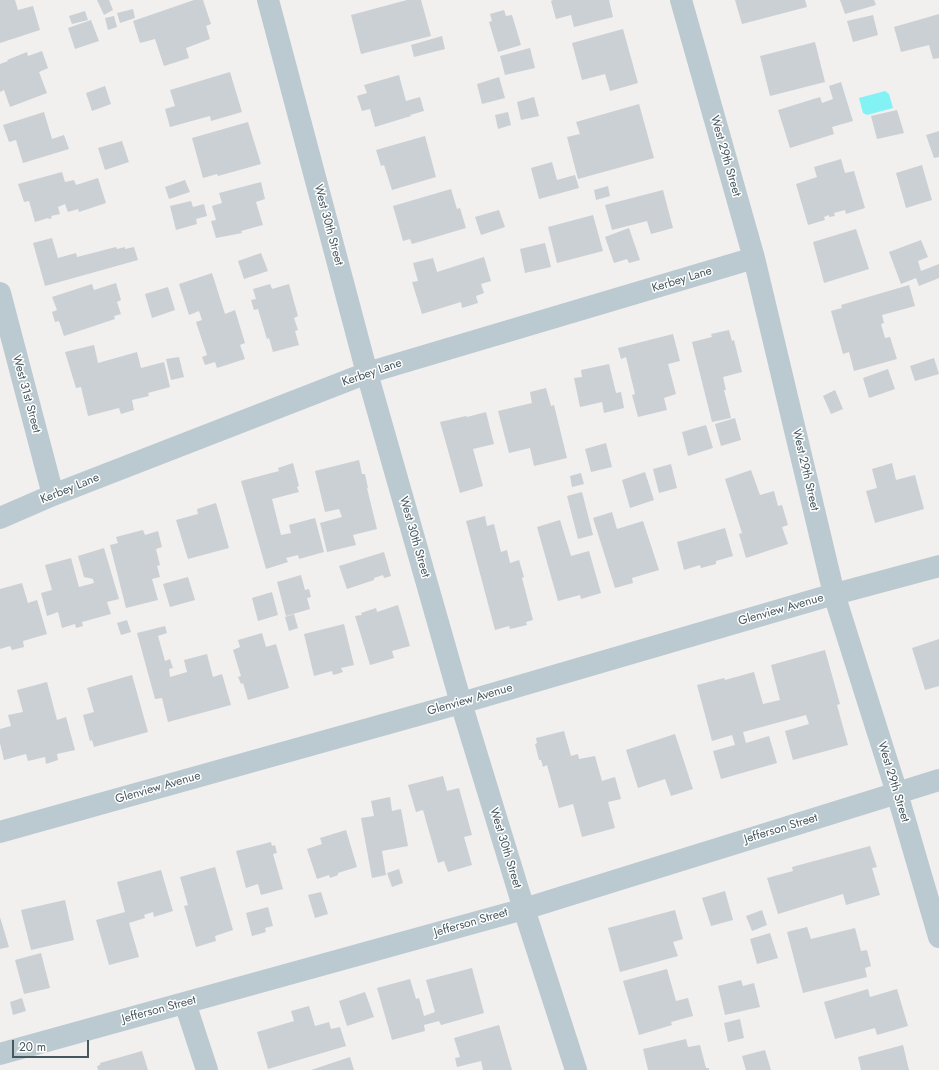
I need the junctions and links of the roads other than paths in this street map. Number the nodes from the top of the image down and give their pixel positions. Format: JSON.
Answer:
{"nodes":[{"id":1,"x":268,"y":0,"type":"edge"},
{"id":2,"x":681,"y":0,"type":"edge"},
{"id":3,"x":754,"y":258,"type":"junction"},
{"id":4,"x":0,"y":293,"type":"edge"},
{"id":5,"x":367,"y":373,"type":"junction"},
{"id":6,"x":53,"y":495,"type":"junction"},
{"id":7,"x":0,"y":518,"type":"edge"},
{"id":8,"x":939,"y":566,"type":"edge"},
{"id":9,"x":834,"y":594,"type":"junction"},
{"id":10,"x":461,"y":703,"type":"junction"},
{"id":11,"x":939,"y":780,"type":"edge"},
{"id":12,"x":897,"y":793,"type":"junction"},
{"id":13,"x":0,"y":832,"type":"edge"},
{"id":14,"x":524,"y":909,"type":"junction"},
{"id":15,"x":939,"y":937,"type":"edge"},
{"id":16,"x":185,"y":1003,"type":"junction"},
{"id":17,"x":0,"y":1054,"type":"edge"},
{"id":18,"x":207,"y":1070,"type":"edge"},
{"id":19,"x":576,"y":1070,"type":"edge"}],
"edges":[{"from":1,"to":5,"type":"street","name":"West 30th Street"},
{"from":2,"to":3,"type":"street","name":"West 29th Street"},
{"from":3,"to":5,"type":"street","name":"Kerbey Lane"},
{"from":3,"to":9,"type":"street","name":"West 29th Street"},
{"from":4,"to":6,"type":"street","name":"West 31st Street"},
{"from":5,"to":6,"type":"street","name":"Kerbey Lane"},
{"from":5,"to":10,"type":"street","name":"West 30th Street"},
{"from":6,"to":7,"type":"street","name":"Kerbey Lane"},
{"from":8,"to":9,"type":"street","name":"Glenview Avenue"},
{"from":9,"to":10,"type":"street","name":"Glenview Avenue"},
{"from":9,"to":12,"type":"street","name":"West 29th Street"},
{"from":10,"to":13,"type":"street","name":"Glenview Avenue"},
{"from":10,"to":14,"type":"street","name":"West 30th Street"},
{"from":11,"to":12,"type":"street","name":"Jefferson Street"},
{"from":12,"to":14,"type":"street","name":"Jefferson Street"},
{"from":12,"to":15,"type":"street","name":"West 29th Street"},
{"from":14,"to":16,"type":"street","name":"Jefferson Street"},
{"from":14,"to":19,"type":"street","name":"West 30th Street"},
{"from":16,"to":17,"type":"street","name":"Jefferson Street"},
{"from":16,"to":18,"type":"street"}]}
